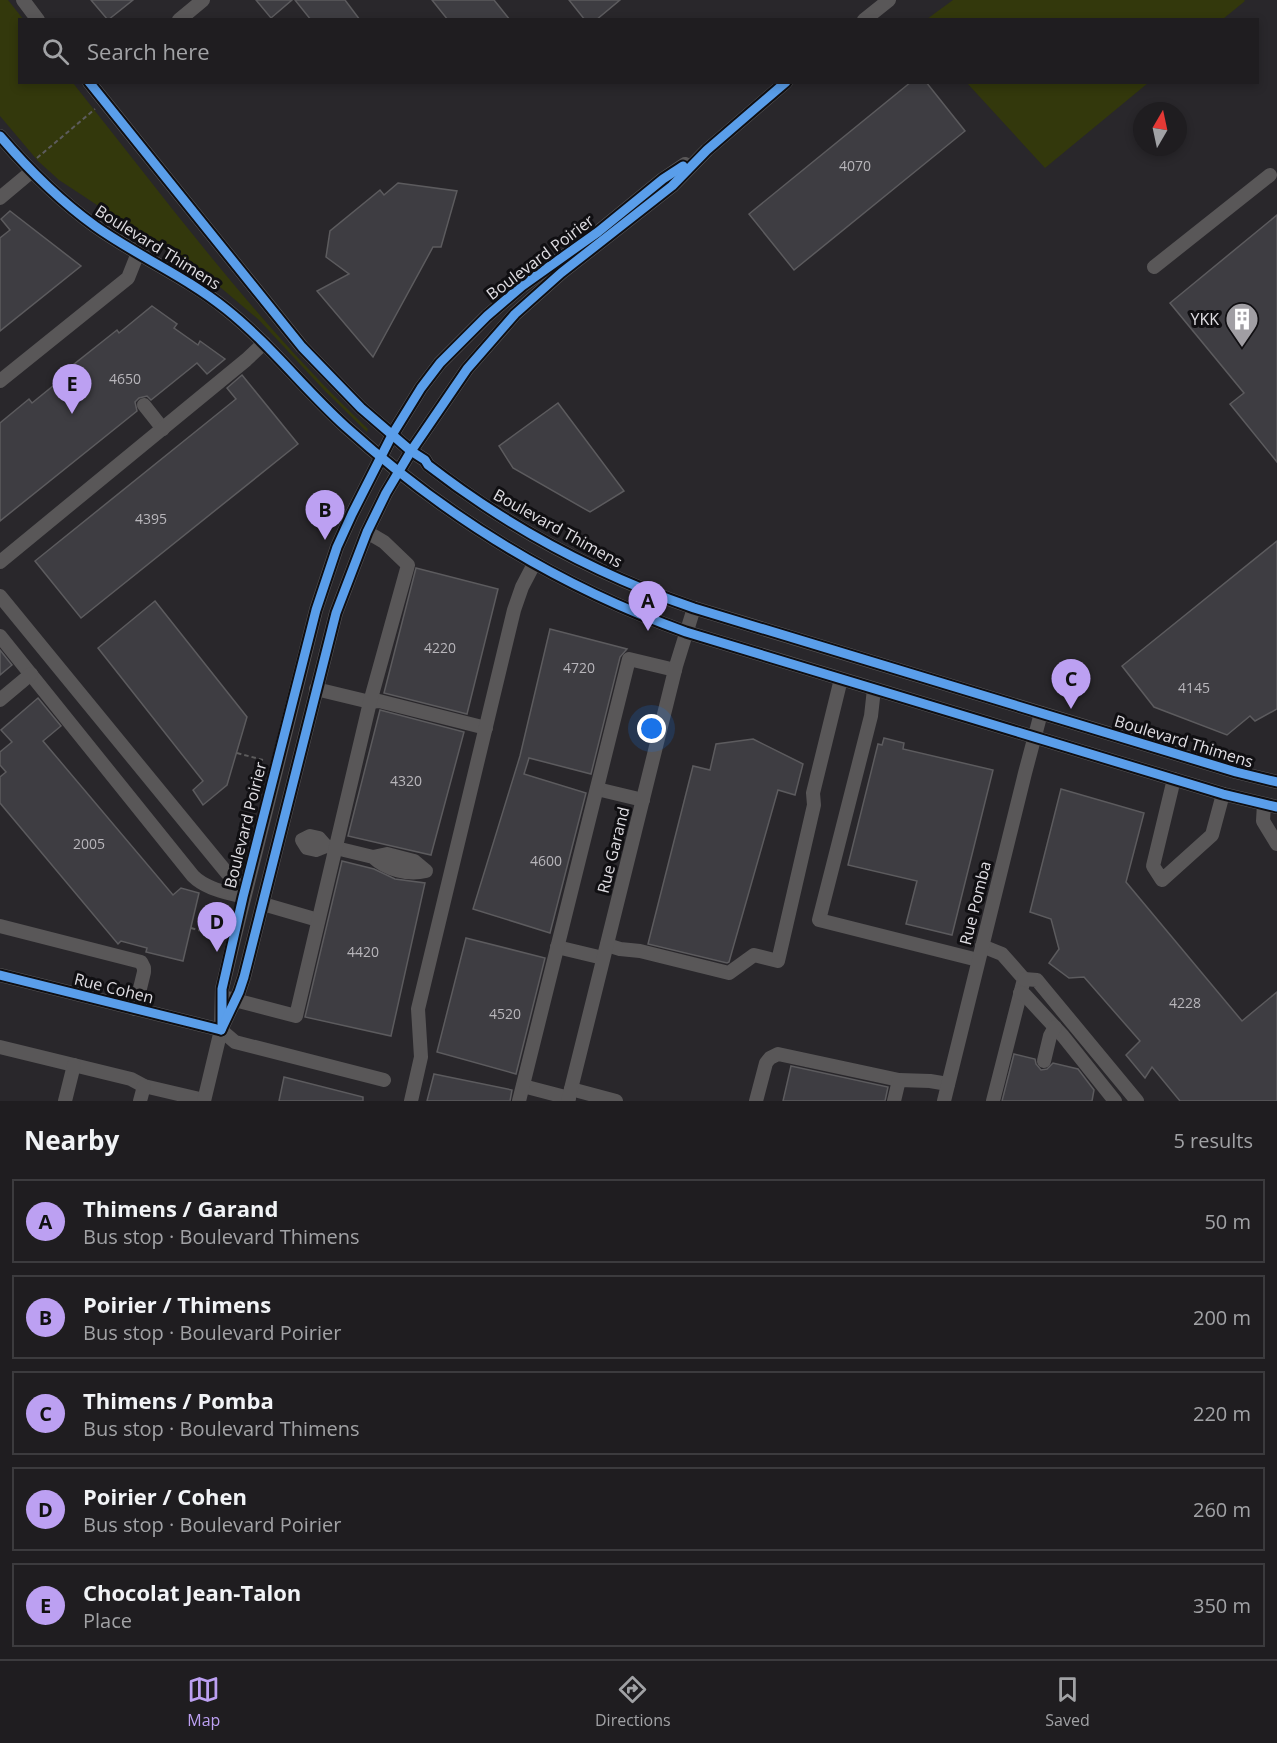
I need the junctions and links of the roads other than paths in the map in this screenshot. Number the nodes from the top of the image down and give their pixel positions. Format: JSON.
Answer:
{"nodes":[{"id":1,"x":23,"y":0,"type":"edge"},
{"id":2,"x":203,"y":0,"type":"edge"},
{"id":3,"x":889,"y":0,"type":"edge"},
{"id":4,"x":36,"y":18,"type":"edge"},
{"id":5,"x":181,"y":18,"type":"edge"},
{"id":6,"x":866,"y":18,"type":"edge"},
{"id":7,"x":784,"y":84,"type":"edge"},
{"id":8,"x":96,"y":85,"type":"edge"},
{"id":9,"x":0,"y":136,"type":"edge"},
{"id":10,"x":707,"y":150,"type":"junction"},
{"id":11,"x":33,"y":166,"type":"junction"},
{"id":12,"x":1275,"y":176,"type":"edge"},
{"id":13,"x":0,"y":198,"type":"edge"},
{"id":14,"x":138,"y":253,"type":"junction"},
{"id":15,"x":1154,"y":267,"type":"dead end"},
{"id":16,"x":264,"y":343,"type":"junction"},
{"id":17,"x":0,"y":381,"type":"edge"},
{"id":18,"x":144,"y":405,"type":"dead end"},
{"id":19,"x":163,"y":429,"type":"junction"},
{"id":20,"x":392,"y":435,"type":"junction"},
{"id":21,"x":411,"y":451,"type":"junction"},
{"id":22,"x":381,"y":456,"type":"junction"},
{"id":23,"x":399,"y":472,"type":"junction"},
{"id":24,"x":367,"y":532,"type":"junction"},
{"id":25,"x":0,"y":562,"type":"edge"},
{"id":26,"x":534,"y":564,"type":"junction"},
{"id":27,"x":0,"y":596,"type":"edge"},
{"id":28,"x":694,"y":608,"type":"junction"},
{"id":29,"x":686,"y":632,"type":"junction"},
{"id":30,"x":0,"y":636,"type":"edge"},
{"id":31,"x":675,"y":670,"type":"junction"},
{"id":32,"x":31,"y":674,"type":"junction"},
{"id":33,"x":841,"y":679,"type":"junction"},
{"id":34,"x":316,"y":689,"type":"junction"},
{"id":35,"x":874,"y":689,"type":"junction"},
{"id":36,"x":0,"y":699,"type":"edge"},
{"id":37,"x":370,"y":702,"type":"junction"},
{"id":38,"x":1041,"y":713,"type":"junction"},
{"id":39,"x":486,"y":728,"type":"junction"},
{"id":40,"x":1034,"y":737,"type":"junction"},
{"id":41,"x":1174,"y":779,"type":"junction"},
{"id":42,"x":1277,"y":782,"type":"edge"},
{"id":43,"x":597,"y":789,"type":"junction"},
{"id":44,"x":1223,"y":794,"type":"junction"},
{"id":45,"x":643,"y":800,"type":"junction"},
{"id":46,"x":1270,"y":805,"type":"edge"},
{"id":47,"x":280,"y":834,"type":"junction"},
{"id":48,"x":1277,"y":844,"type":"edge"},
{"id":49,"x":331,"y":847,"type":"junction"},
{"id":50,"x":450,"y":878,"type":"junction"},
{"id":51,"x":247,"y":881,"type":"junction"},
{"id":52,"x":243,"y":897,"type":"junction"},
{"id":53,"x":263,"y":904,"type":"junction"},
{"id":54,"x":318,"y":920,"type":"junction"},
{"id":55,"x":0,"y":926,"type":"edge"},
{"id":56,"x":982,"y":946,"type":"junction"},
{"id":57,"x":557,"y":947,"type":"junction"},
{"id":58,"x":605,"y":951,"type":"junction"},
{"id":59,"x":978,"y":960,"type":"junction"},
{"id":60,"x":0,"y":975,"type":"edge"},
{"id":61,"x":1022,"y":986,"type":"junction"},
{"id":62,"x":229,"y":998,"type":"junction"},
{"id":63,"x":135,"y":1009,"type":"junction"},
{"id":64,"x":1055,"y":1027,"type":"junction"},
{"id":65,"x":221,"y":1030,"type":"junction"},
{"id":66,"x":0,"y":1047,"type":"edge"},
{"id":67,"x":1044,"y":1061,"type":"dead end"},
{"id":68,"x":74,"y":1065,"type":"junction"},
{"id":69,"x":384,"y":1080,"type":"dead end"},
{"id":70,"x":899,"y":1080,"type":"junction"},
{"id":71,"x":948,"y":1084,"type":"junction"},
{"id":72,"x":144,"y":1086,"type":"junction"},
{"id":73,"x":523,"y":1086,"type":"junction"},
{"id":74,"x":569,"y":1096,"type":"edge"},
{"id":75,"x":1109,"y":1099,"type":"edge"},
{"id":76,"x":65,"y":1101,"type":"edge"},
{"id":77,"x":140,"y":1101,"type":"edge"},
{"id":78,"x":204,"y":1101,"type":"edge"},
{"id":79,"x":411,"y":1101,"type":"edge"},
{"id":80,"x":519,"y":1101,"type":"edge"},
{"id":81,"x":616,"y":1101,"type":"edge"},
{"id":82,"x":756,"y":1101,"type":"edge"},
{"id":83,"x":894,"y":1101,"type":"edge"},
{"id":84,"x":944,"y":1101,"type":"edge"},
{"id":85,"x":993,"y":1101,"type":"edge"},
{"id":86,"x":1137,"y":1101,"type":"edge"}],
"edges":[{"from":1,"to":4,"type":"street"},
{"from":2,"to":5,"type":"street"},
{"from":3,"to":6,"type":"street"},
{"from":7,"to":10,"type":"street","name":"Boulevard Poirier"},
{"from":8,"to":20,"type":"street","name":"Boulevard Thimens"},
{"from":9,"to":11,"type":"street","name":"Boulevard Thimens"},
{"from":10,"to":20,"type":"street","name":"Boulevard Poirier"},
{"from":10,"to":21,"type":"street","name":"Boulevard Poirier"},
{"from":11,"to":13,"type":"street"},
{"from":11,"to":14,"type":"street","name":"Boulevard Thimens"},
{"from":12,"to":15,"type":"street"},
{"from":14,"to":16,"type":"street","name":"Boulevard Thimens"},
{"from":14,"to":17,"type":"street"},
{"from":16,"to":19,"type":"street"},
{"from":16,"to":22,"type":"street","name":"Boulevard Thimens"},
{"from":18,"to":19,"type":"street"},
{"from":19,"to":25,"type":"street"},
{"from":20,"to":21,"type":"street","name":"Boulevard Thimens"},
{"from":20,"to":22,"type":"street","name":"Boulevard Poirier"},
{"from":21,"to":23,"type":"street","name":"Boulevard Poirier"},
{"from":21,"to":28,"type":"street","name":"Boulevard Thimens"},
{"from":22,"to":23,"type":"street","name":"Boulevard Thimens"},
{"from":22,"to":51,"type":"street","name":"Boulevard Poirier"},
{"from":23,"to":24,"type":"street","name":"Boulevard Poirier"},
{"from":23,"to":26,"type":"street","name":"Boulevard Thimens"},
{"from":24,"to":34,"type":"street","name":"Boulevard Poirier"},
{"from":24,"to":37,"type":"street"},
{"from":26,"to":29,"type":"street","name":"Boulevard Thimens"},
{"from":26,"to":39,"type":"street"},
{"from":27,"to":51,"type":"street"},
{"from":28,"to":29,"type":"street","name":"Rue Garand"},
{"from":28,"to":38,"type":"street","name":"Boulevard Thimens"},
{"from":29,"to":31,"type":"street","name":"Rue Garand"},
{"from":29,"to":33,"type":"street","name":"Boulevard Thimens"},
{"from":30,"to":32,"type":"street"},
{"from":31,"to":43,"type":"street"},
{"from":31,"to":45,"type":"street","name":"Rue Garand"},
{"from":32,"to":36,"type":"street"},
{"from":32,"to":52,"type":"street"},
{"from":33,"to":35,"type":"street","name":"Boulevard Thimens"},
{"from":33,"to":58,"type":"street"},
{"from":34,"to":37,"type":"street"},
{"from":34,"to":47,"type":"street","name":"Boulevard Poirier"},
{"from":35,"to":40,"type":"street","name":"Boulevard Thimens"},
{"from":35,"to":59,"type":"street"},
{"from":37,"to":39,"type":"street"},
{"from":37,"to":49,"type":"street"},
{"from":38,"to":40,"type":"street","name":"Rue Pomba"},
{"from":38,"to":42,"type":"street","name":"Boulevard Thimens"},
{"from":39,"to":50,"type":"street"},
{"from":40,"to":41,"type":"street","name":"Boulevard Thimens"},
{"from":40,"to":56,"type":"street","name":"Rue Pomba"},
{"from":41,"to":44,"type":"street","name":"Boulevard Thimens"},
{"from":41,"to":44,"type":"street"},
{"from":43,"to":45,"type":"street"},
{"from":43,"to":57,"type":"street"},
{"from":44,"to":46,"type":"street","name":"Boulevard Thimens"},
{"from":45,"to":58,"type":"street","name":"Rue Garand"},
{"from":46,"to":48,"type":"street"},
{"from":47,"to":49,"type":"street"},
{"from":47,"to":53,"type":"street","name":"Boulevard Poirier"},
{"from":49,"to":50,"type":"street"},
{"from":49,"to":54,"type":"street"},
{"from":50,"to":79,"type":"street"},
{"from":51,"to":52,"type":"street","name":"Boulevard Poirier"},
{"from":52,"to":62,"type":"street","name":"Boulevard Poirier"},
{"from":53,"to":54,"type":"street"},
{"from":53,"to":62,"type":"street","name":"Boulevard Poirier"},
{"from":54,"to":62,"type":"street"},
{"from":55,"to":63,"type":"street"},
{"from":56,"to":59,"type":"street","name":"Rue Pomba"},
{"from":56,"to":61,"type":"street"},
{"from":57,"to":58,"type":"street"},
{"from":57,"to":73,"type":"street"},
{"from":58,"to":74,"type":"street","name":"Rue Garand"},
{"from":59,"to":71,"type":"street","name":"Rue Pomba"},
{"from":60,"to":63,"type":"street","name":"Rue Cohen"},
{"from":61,"to":64,"type":"street"},
{"from":61,"to":85,"type":"street"},
{"from":61,"to":86,"type":"street"},
{"from":62,"to":65,"type":"street","name":"Boulevard Poirier"},
{"from":63,"to":65,"type":"street","name":"Rue Cohen"},
{"from":64,"to":67,"type":"street"},
{"from":64,"to":75,"type":"street"},
{"from":65,"to":69,"type":"street","name":"Rue Cohen"},
{"from":65,"to":78,"type":"street","name":"Boulevard Poirier"},
{"from":66,"to":68,"type":"street"},
{"from":68,"to":72,"type":"street"},
{"from":68,"to":76,"type":"street"},
{"from":70,"to":71,"type":"street"},
{"from":70,"to":82,"type":"street"},
{"from":70,"to":83,"type":"street"},
{"from":71,"to":84,"type":"street","name":"Rue Pomba"},
{"from":72,"to":77,"type":"street"},
{"from":72,"to":78,"type":"street"},
{"from":73,"to":74,"type":"street"},
{"from":73,"to":80,"type":"street"},
{"from":74,"to":81,"type":"street"}]}
